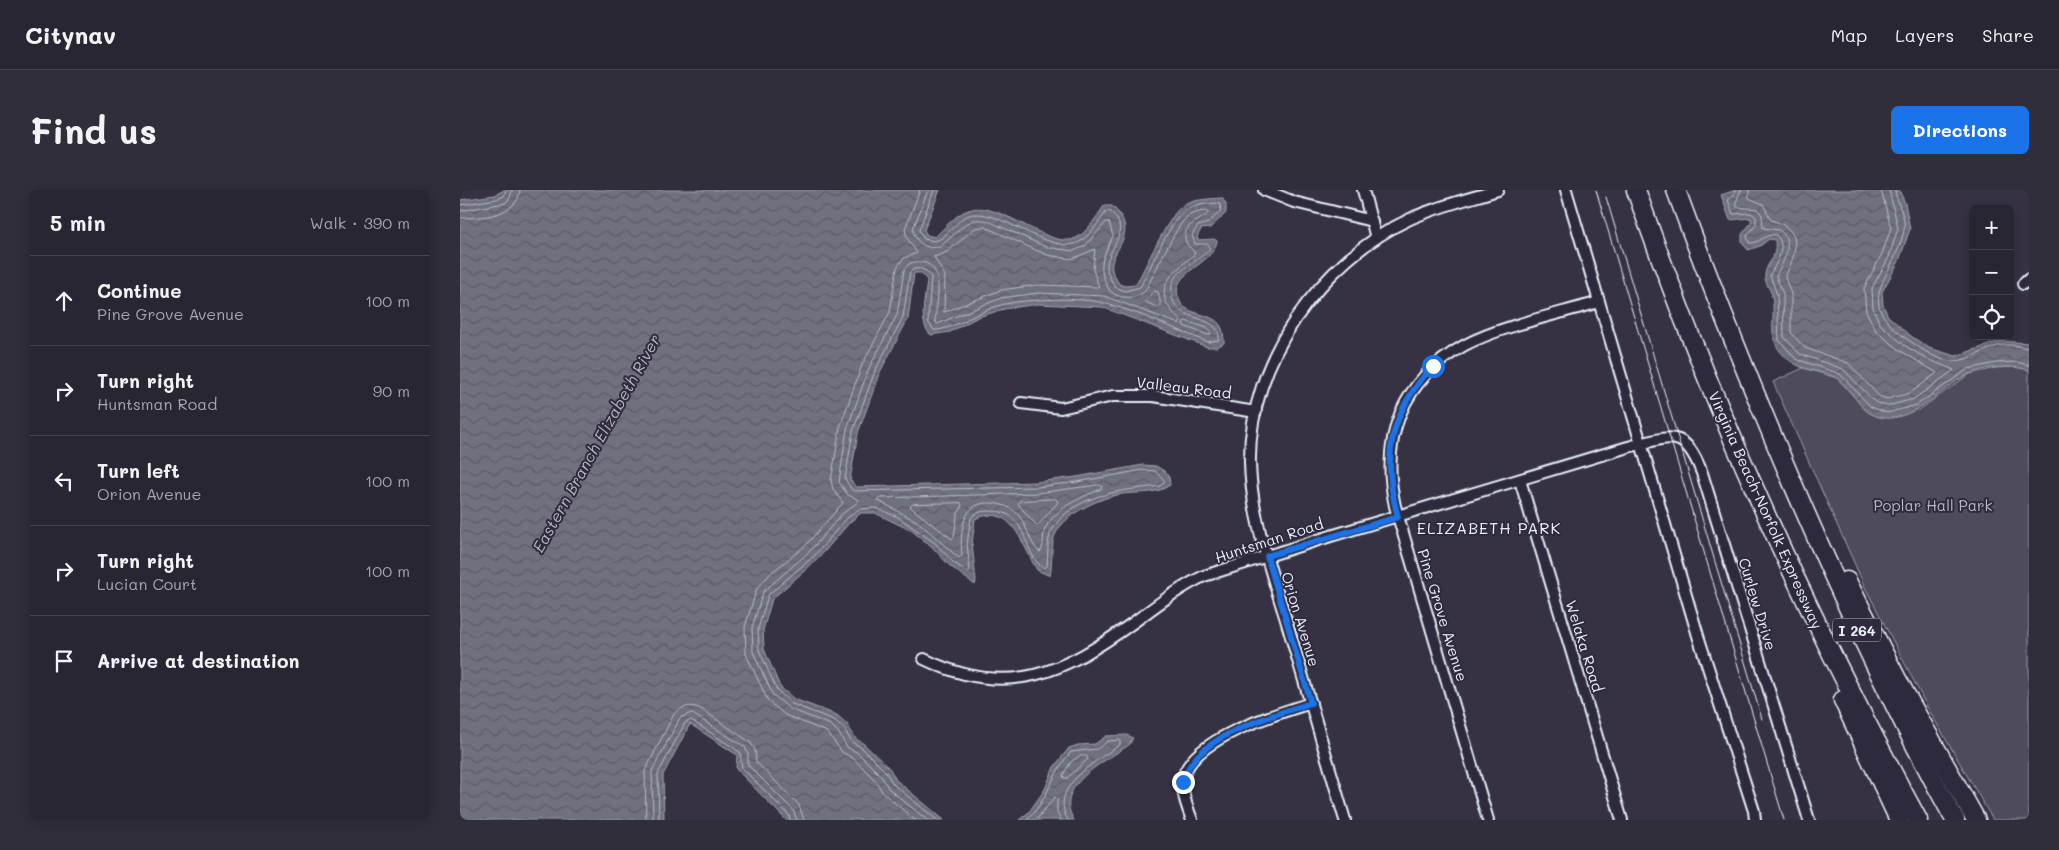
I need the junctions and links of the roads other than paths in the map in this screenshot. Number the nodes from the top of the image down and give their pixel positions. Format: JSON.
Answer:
{"nodes":[{"id":1,"x":1264,"y":190,"type":"edge"},
{"id":2,"x":1363,"y":190,"type":"edge"},
{"id":3,"x":1498,"y":190,"type":"edge"},
{"id":4,"x":1566,"y":190,"type":"edge"},
{"id":5,"x":1636,"y":190,"type":"edge"},
{"id":6,"x":1676,"y":190,"type":"edge"},
{"id":7,"x":1372,"y":221,"type":"junction"},
{"id":8,"x":1376,"y":238,"type":"junction"},
{"id":9,"x":1599,"y":302,"type":"junction"},
{"id":10,"x":1021,"y":403,"type":"dead end"},
{"id":11,"x":1256,"y":412,"type":"junction"},
{"id":12,"x":1772,"y":434,"type":"junction"},
{"id":13,"x":1642,"y":444,"type":"junction"},
{"id":14,"x":1520,"y":480,"type":"junction"},
{"id":15,"x":1398,"y":517,"type":"junction"},
{"id":16,"x":1267,"y":556,"type":"junction"},
{"id":17,"x":1808,"y":606,"type":"junction"},
{"id":18,"x":924,"y":659,"type":"dead end"},
{"id":19,"x":1311,"y":703,"type":"junction"},
{"id":20,"x":1192,"y":820,"type":"edge"},
{"id":21,"x":1345,"y":820,"type":"edge"},
{"id":22,"x":1488,"y":820,"type":"edge"},
{"id":23,"x":1622,"y":820,"type":"edge"},
{"id":24,"x":1755,"y":820,"type":"edge"},
{"id":25,"x":1810,"y":820,"type":"edge"},
{"id":26,"x":1899,"y":820,"type":"edge"},
{"id":27,"x":1918,"y":820,"type":"edge"},
{"id":28,"x":1955,"y":820,"type":"edge"},
{"id":29,"x":1976,"y":820,"type":"edge"}],
"edges":[{"from":1,"to":7,"type":"street"},
{"from":2,"to":7,"type":"street"},
{"from":3,"to":8,"type":"street","name":"Orion Avenue"},
{"from":4,"to":9,"type":"street"},
{"from":5,"to":17,"type":"highway","name":"Virginia Beach-Norfolk Expressway","number":"I 264"},
{"from":6,"to":12,"type":"highway","number":"I 264"},
{"from":7,"to":8,"type":"street"},
{"from":8,"to":11,"type":"street","name":"Orion Avenue"},
{"from":9,"to":13,"type":"street"},
{"from":9,"to":15,"type":"street","name":"Pine Grove Avenue"},
{"from":10,"to":11,"type":"street","name":"Valleau Road"},
{"from":11,"to":16,"type":"street","name":"Orion Avenue"},
{"from":12,"to":28,"type":"highway","number":"I 264"},
{"from":12,"to":29,"type":"highway"},
{"from":13,"to":14,"type":"street","name":"Huntsman Road"},
{"from":13,"to":24,"type":"street"},
{"from":13,"to":25,"type":"street","name":"Curlew Drive"},
{"from":14,"to":15,"type":"street","name":"Huntsman Road"},
{"from":14,"to":23,"type":"street","name":"Welaka Road"},
{"from":15,"to":16,"type":"street","name":"Huntsman Road"},
{"from":15,"to":22,"type":"street","name":"Pine Grove Avenue"},
{"from":16,"to":18,"type":"street","name":"Huntsman Road"},
{"from":16,"to":19,"type":"street","name":"Orion Avenue"},
{"from":17,"to":26,"type":"highway"},
{"from":17,"to":27,"type":"highway","name":"Virginia Beach-Norfolk Expressway","number":"I 264"},
{"from":19,"to":20,"type":"street"},
{"from":19,"to":21,"type":"street","name":"Orion Avenue"}]}
